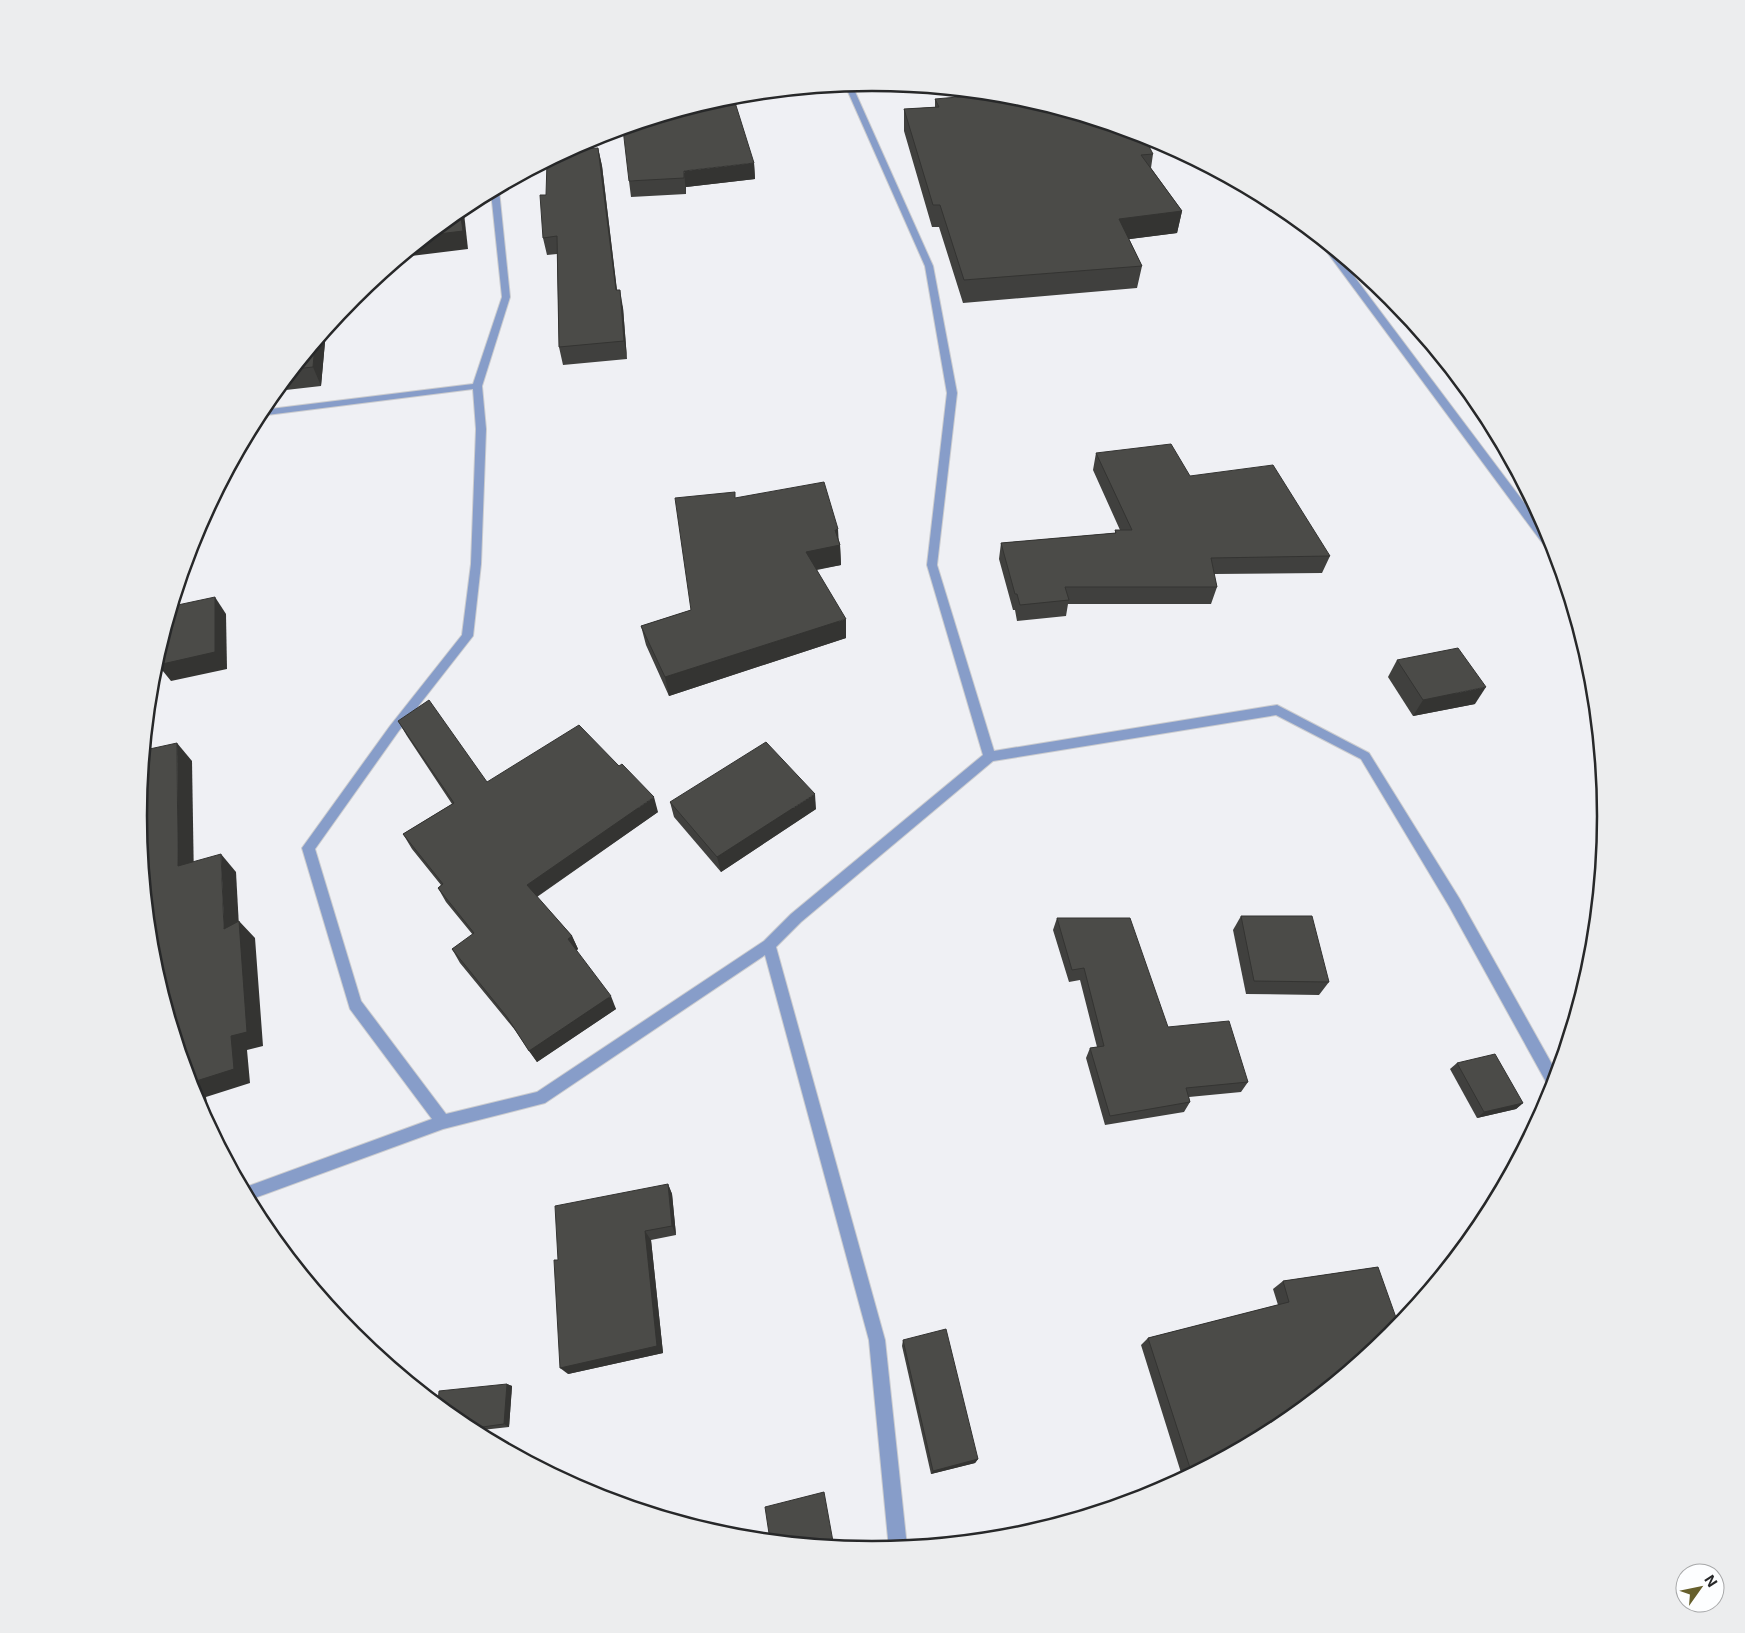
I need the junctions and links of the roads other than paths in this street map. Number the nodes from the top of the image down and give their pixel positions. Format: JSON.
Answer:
{"nodes":[{"id":1,"x":851,"y":92,"type":"edge"},
{"id":2,"x":496,"y":197,"type":"edge"},
{"id":3,"x":1337,"y":260,"type":"edge"},
{"id":4,"x":477,"y":386,"type":"junction"},
{"id":5,"x":271,"y":412,"type":"edge"},
{"id":6,"x":1539,"y":530,"type":"edge"},
{"id":7,"x":990,"y":757,"type":"junction"},
{"id":8,"x":769,"y":945,"type":"junction"},
{"id":9,"x":1551,"y":1072,"type":"edge"},
{"id":10,"x":444,"y":1122,"type":"junction"},
{"id":11,"x":252,"y":1192,"type":"edge"},
{"id":12,"x":897,"y":1541,"type":"edge"}],
"edges":[{"from":1,"to":7,"type":"street"},
{"from":2,"to":4,"type":"street"},
{"from":3,"to":6,"type":"street"},
{"from":4,"to":5,"type":"street"},
{"from":4,"to":10,"type":"street"},
{"from":7,"to":8,"type":"street"},
{"from":7,"to":9,"type":"street"},
{"from":8,"to":10,"type":"street"},
{"from":8,"to":12,"type":"street"},
{"from":10,"to":11,"type":"street"}]}
